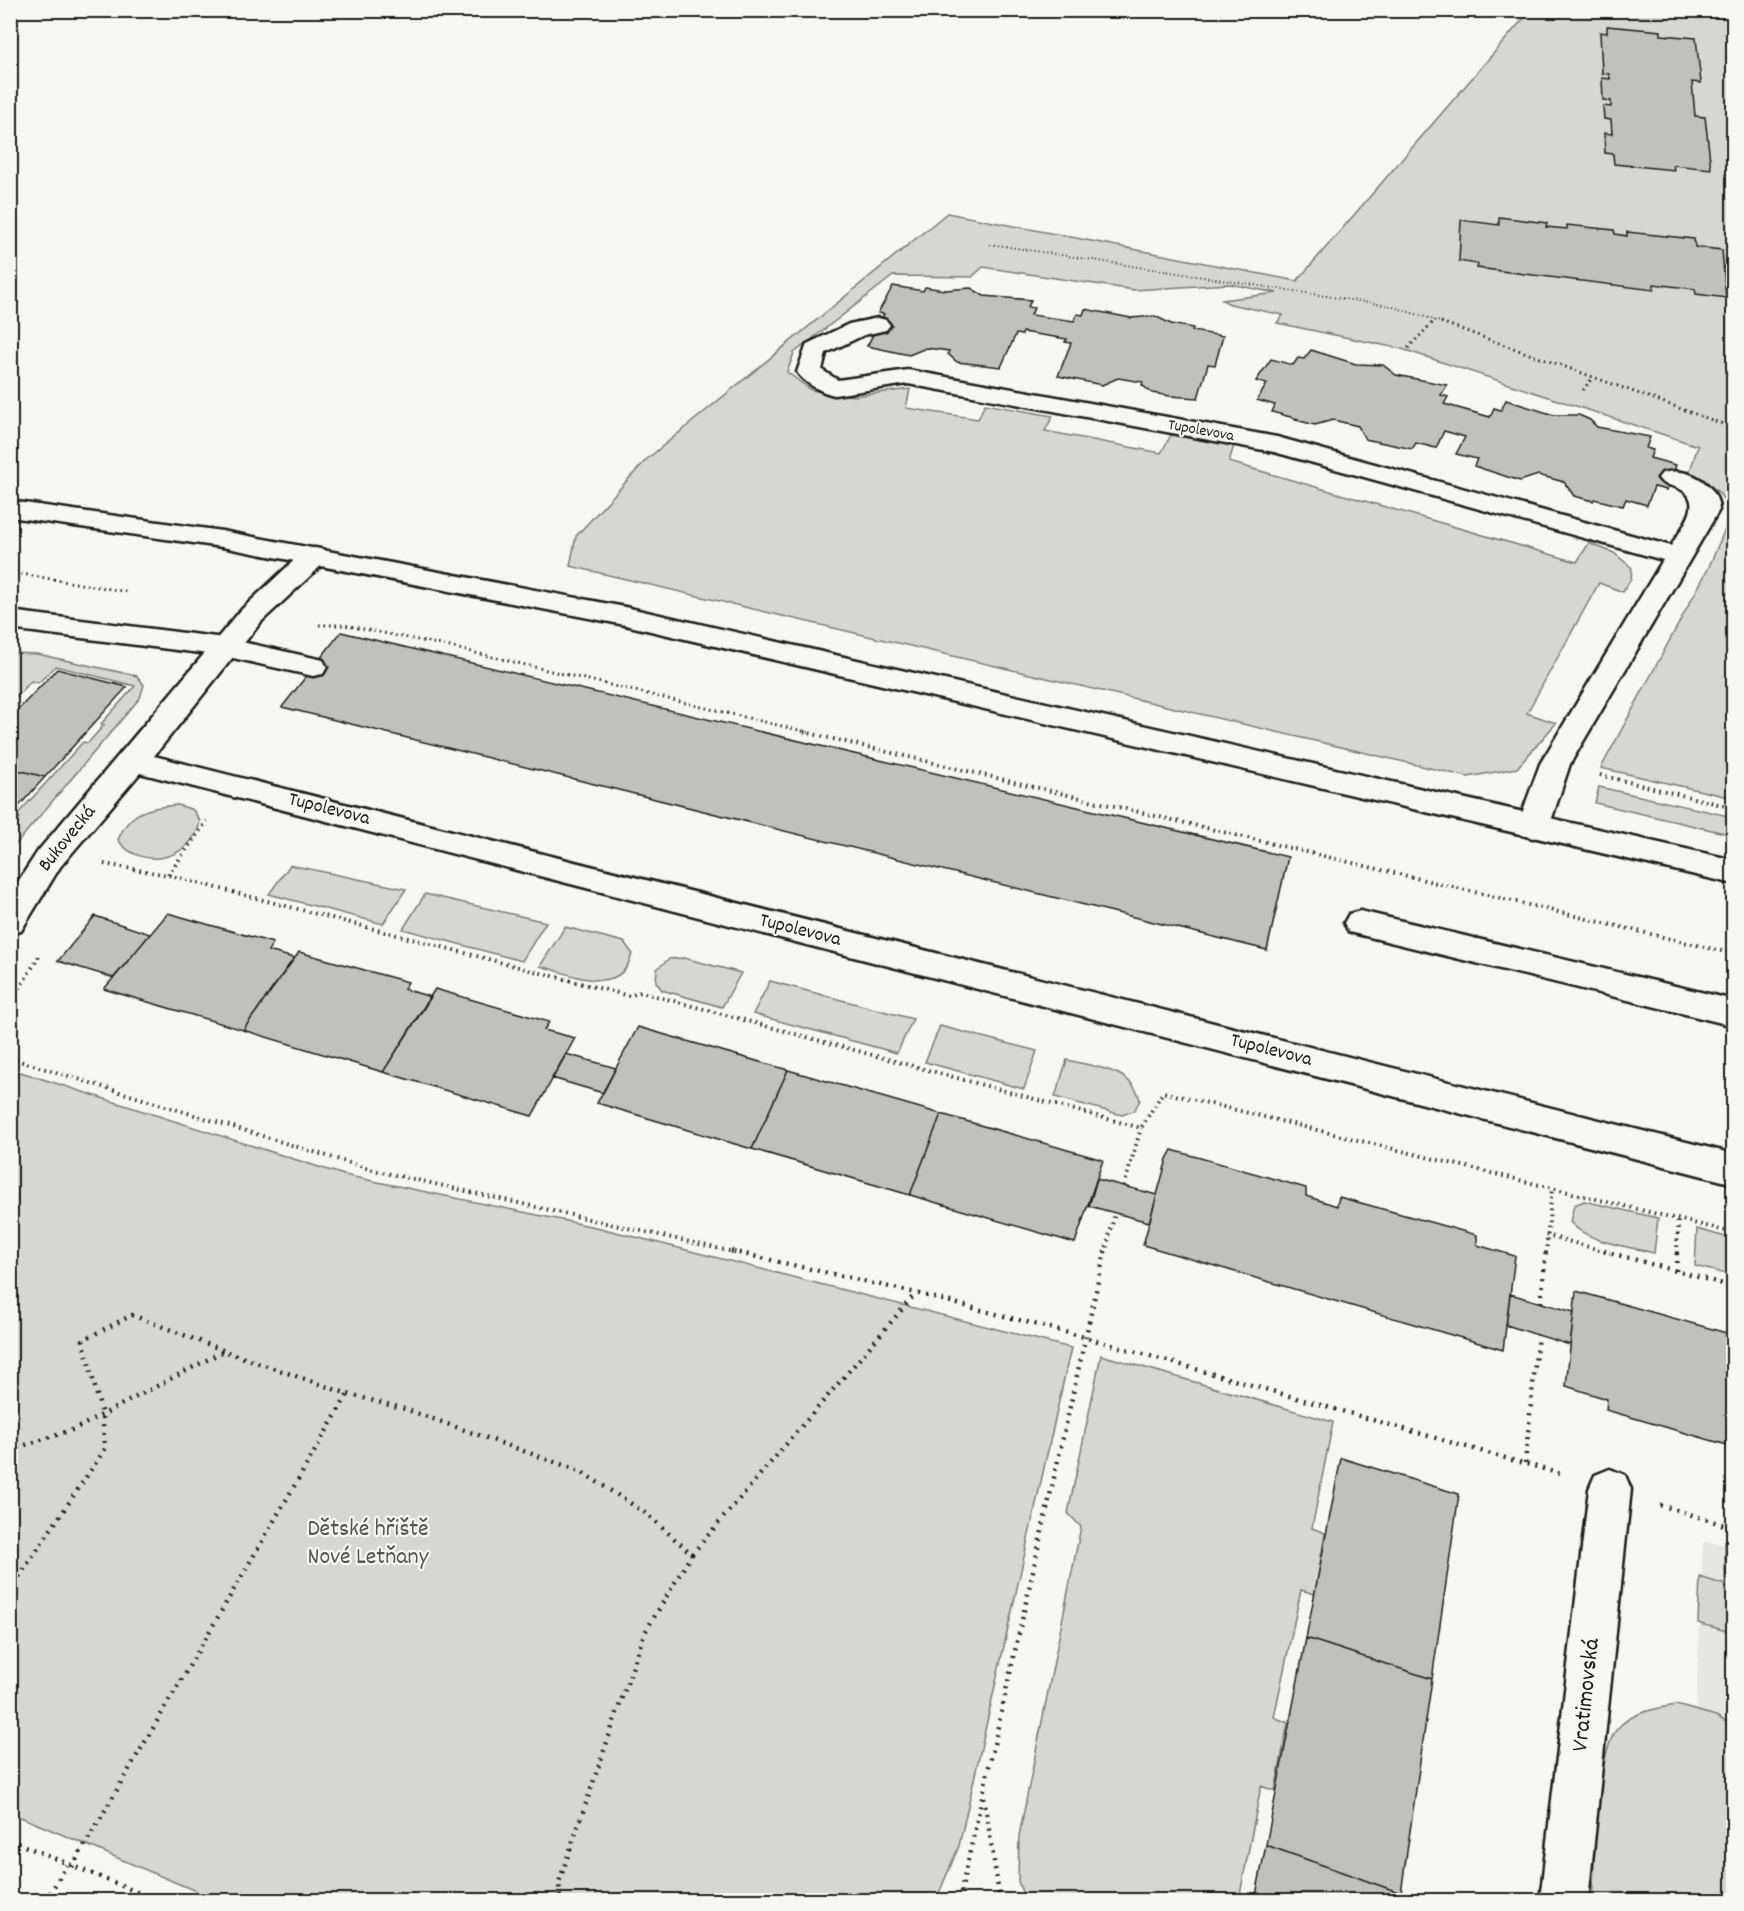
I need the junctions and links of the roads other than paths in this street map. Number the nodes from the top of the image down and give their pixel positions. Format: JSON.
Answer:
{"nodes":[{"id":1,"x":878,"y":325,"type":"dead end"},
{"id":2,"x":1671,"y":478,"type":"dead end"},
{"id":3,"x":10,"y":509,"type":"edge"},
{"id":4,"x":315,"y":556,"type":"junction"},
{"id":5,"x":1678,"y":556,"type":"junction"},
{"id":6,"x":10,"y":620,"type":"edge"},
{"id":7,"x":224,"y":647,"type":"junction"},
{"id":8,"x":313,"y":667,"type":"dead end"},
{"id":9,"x":133,"y":761,"type":"junction"},
{"id":10,"x":1533,"y":826,"type":"junction"},
{"id":11,"x":1734,"y":873,"type":"edge"},
{"id":12,"x":10,"y":922,"type":"edge"},
{"id":13,"x":1360,"y":923,"type":"dead end"},
{"id":14,"x":1734,"y":1013,"type":"edge"},
{"id":15,"x":1734,"y":1169,"type":"edge"},
{"id":16,"x":1610,"y":1489,"type":"road end"},
{"id":17,"x":1564,"y":1900,"type":"edge"}],
"edges":[{"from":1,"to":5,"type":"street","name":"Tupolevova"},
{"from":2,"to":5,"type":"street"},
{"from":3,"to":4,"type":"street"},
{"from":4,"to":7,"type":"street"},
{"from":4,"to":10,"type":"street"},
{"from":5,"to":10,"type":"street"},
{"from":6,"to":7,"type":"street"},
{"from":7,"to":8,"type":"street"},
{"from":7,"to":9,"type":"street"},
{"from":9,"to":12,"type":"street","name":"Bukovecká"},
{"from":9,"to":15,"type":"street","name":"Tupolevova"},
{"from":10,"to":11,"type":"street"},
{"from":13,"to":14,"type":"street"},
{"from":16,"to":17,"type":"street","name":"Vratimovská"}]}
